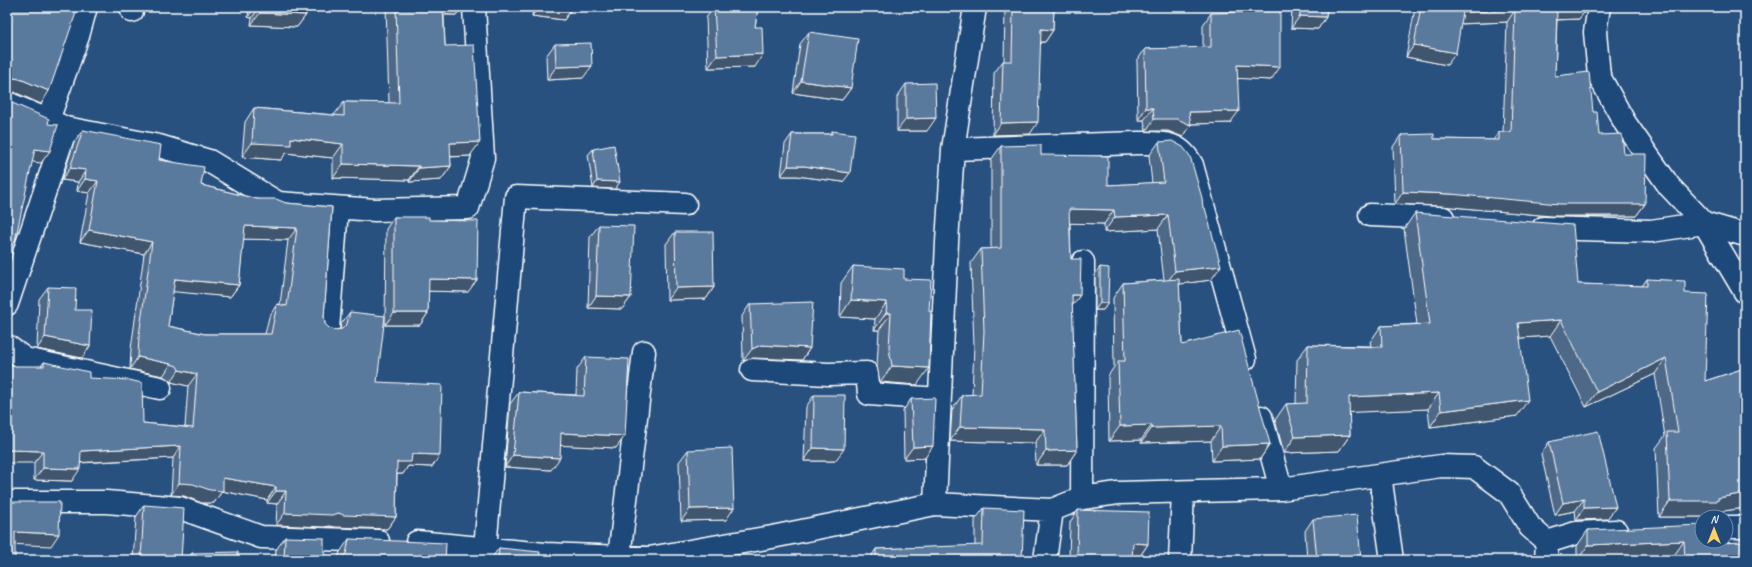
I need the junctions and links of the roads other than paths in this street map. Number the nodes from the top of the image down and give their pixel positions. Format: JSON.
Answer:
{"nodes":[{"id":1,"x":86,"y":7,"type":"edge"},
{"id":2,"x":474,"y":7,"type":"edge"},
{"id":3,"x":975,"y":7,"type":"edge"},
{"id":4,"x":1599,"y":7,"type":"edge"},
{"id":5,"x":7,"y":103,"type":"edge"},
{"id":6,"x":57,"y":124,"type":"junction"},
{"id":7,"x":954,"y":149,"type":"junction"},
{"id":8,"x":685,"y":204,"type":"dead end"},
{"id":9,"x":337,"y":208,"type":"junction"},
{"id":10,"x":1370,"y":215,"type":"dead end"},
{"id":11,"x":1464,"y":220,"type":"edge"},
{"id":12,"x":1704,"y":223,"type":"junction"},
{"id":13,"x":1527,"y":226,"type":"edge"},
{"id":14,"x":1745,"y":235,"type":"edge"},
{"id":15,"x":1083,"y":262,"type":"dead end"},
{"id":16,"x":1745,"y":292,"type":"edge"},
{"id":17,"x":7,"y":304,"type":"edge"},
{"id":18,"x":328,"y":330,"type":"edge"},
{"id":19,"x":7,"y":346,"type":"edge"},
{"id":20,"x":644,"y":352,"type":"dead end"},
{"id":21,"x":752,"y":370,"type":"dead end"},
{"id":22,"x":160,"y":388,"type":"dead end"},
{"id":23,"x":940,"y":399,"type":"junction"},
{"id":24,"x":1380,"y":475,"type":"junction"},
{"id":25,"x":1281,"y":489,"type":"junction"},
{"id":26,"x":1183,"y":492,"type":"junction"},
{"id":27,"x":1082,"y":498,"type":"junction"},
{"id":28,"x":7,"y":502,"type":"edge"},
{"id":29,"x":935,"y":504,"type":"junction"},
{"id":30,"x":1052,"y":510,"type":"junction"},
{"id":31,"x":1734,"y":527,"type":"edge"},
{"id":32,"x":1745,"y":527,"type":"edge"},
{"id":33,"x":1638,"y":530,"type":"edge"},
{"id":34,"x":330,"y":538,"type":"junction"},
{"id":35,"x":485,"y":548,"type":"junction"},
{"id":36,"x":1546,"y":551,"type":"edge"},
{"id":37,"x":547,"y":557,"type":"edge"},
{"id":38,"x":619,"y":557,"type":"junction"},
{"id":39,"x":326,"y":560,"type":"edge"},
{"id":40,"x":1045,"y":560,"type":"edge"},
{"id":41,"x":1180,"y":560,"type":"edge"},
{"id":42,"x":1392,"y":560,"type":"edge"}],
"edges":[{"from":1,"to":6,"type":"street"},
{"from":2,"to":9,"type":"street"},
{"from":3,"to":7,"type":"street"},
{"from":4,"to":12,"type":"street"},
{"from":5,"to":6,"type":"street"},
{"from":6,"to":9,"type":"street"},
{"from":6,"to":17,"type":"street"},
{"from":7,"to":23,"type":"street"},
{"from":7,"to":25,"type":"street"},
{"from":8,"to":35,"type":"street"},
{"from":9,"to":18,"type":"street"},
{"from":10,"to":11,"type":"street"},
{"from":12,"to":13,"type":"street"},
{"from":12,"to":14,"type":"street"},
{"from":12,"to":16,"type":"street"},
{"from":15,"to":27,"type":"street"},
{"from":19,"to":22,"type":"street"},
{"from":20,"to":38,"type":"street"},
{"from":21,"to":23,"type":"street"},
{"from":23,"to":29,"type":"street"},
{"from":24,"to":25,"type":"street"},
{"from":24,"to":36,"type":"street"},
{"from":24,"to":42,"type":"street"},
{"from":25,"to":26,"type":"street"},
{"from":26,"to":27,"type":"street"},
{"from":26,"to":41,"type":"street"},
{"from":27,"to":30,"type":"street"},
{"from":28,"to":34,"type":"street"},
{"from":29,"to":30,"type":"street"},
{"from":29,"to":38,"type":"street"},
{"from":30,"to":40,"type":"street"},
{"from":31,"to":32,"type":"street"},
{"from":33,"to":36,"type":"street"},
{"from":34,"to":35,"type":"street"},
{"from":34,"to":39,"type":"street"},
{"from":35,"to":37,"type":"street"},
{"from":37,"to":38,"type":"street"}]}
